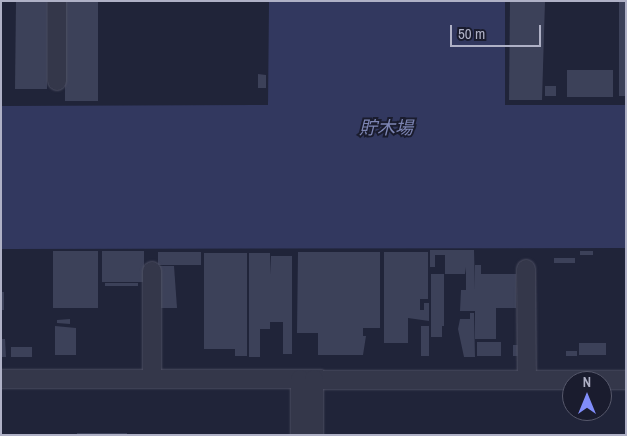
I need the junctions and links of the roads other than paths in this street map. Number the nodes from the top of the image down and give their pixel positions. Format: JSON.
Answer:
{"nodes":[{"id":1,"x":57,"y":1,"type":"edge"},
{"id":2,"x":57,"y":81,"type":"dead end"},
{"id":3,"x":526,"y":269,"type":"dead end"},
{"id":4,"x":152,"y":272,"type":"dead end"},
{"id":5,"x":1,"y":378,"type":"edge"},
{"id":6,"x":152,"y":379,"type":"junction"},
{"id":7,"x":307,"y":379,"type":"junction"},
{"id":8,"x":527,"y":380,"type":"junction"},
{"id":9,"x":626,"y":380,"type":"edge"},
{"id":10,"x":300,"y":435,"type":"edge"},
{"id":11,"x":314,"y":435,"type":"edge"}],
"edges":[{"from":1,"to":2,"type":"street"},
{"from":3,"to":8,"type":"street"},
{"from":4,"to":6,"type":"street"},
{"from":5,"to":6,"type":"street"},
{"from":6,"to":7,"type":"street"},
{"from":7,"to":8,"type":"street"},
{"from":7,"to":10,"type":"street"},
{"from":7,"to":11,"type":"street"},
{"from":8,"to":9,"type":"street"}]}
